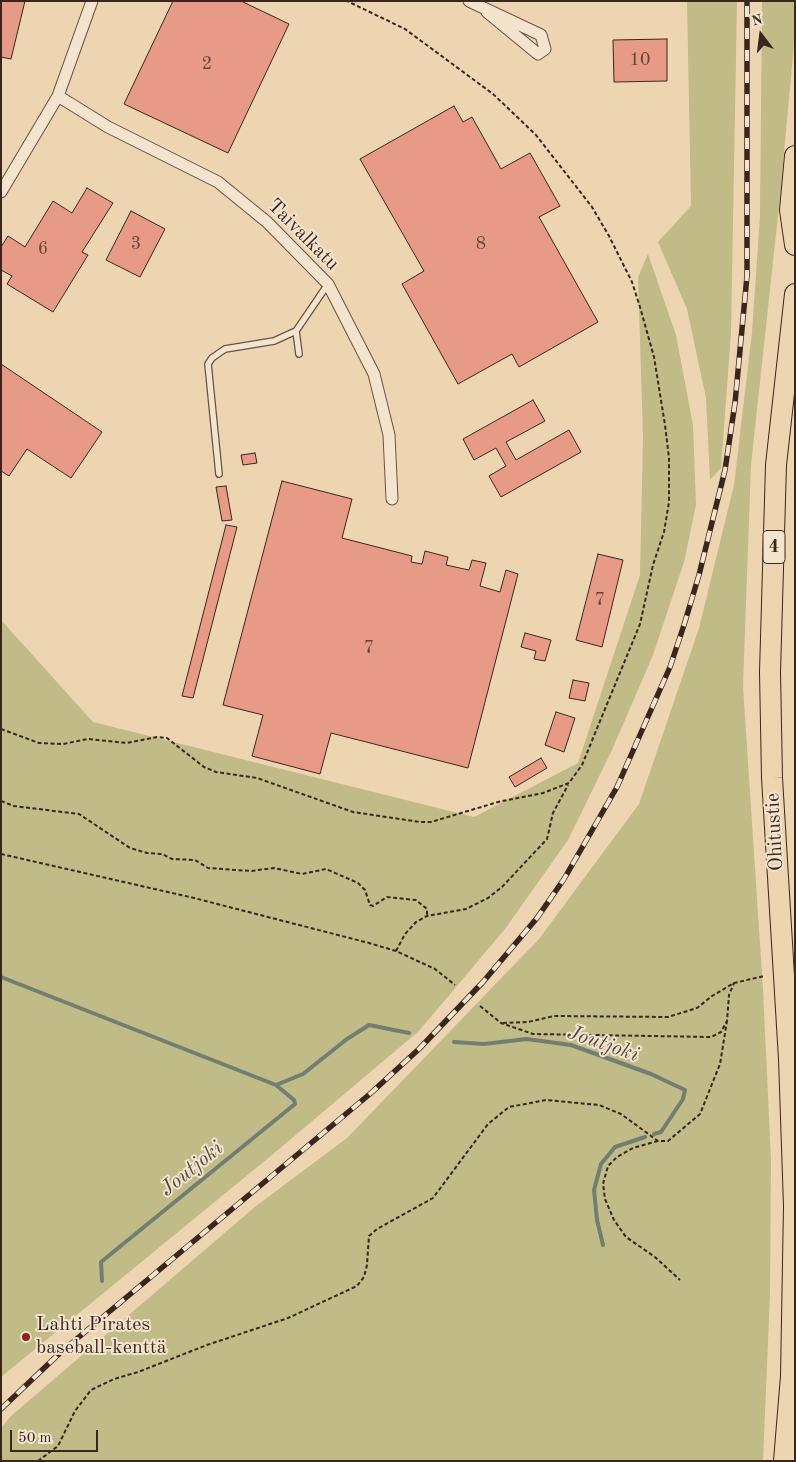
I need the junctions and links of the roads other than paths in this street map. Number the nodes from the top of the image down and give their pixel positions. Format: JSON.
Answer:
{"nodes":[{"id":1,"x":92,"y":1,"type":"edge"},
{"id":2,"x":469,"y":1,"type":"edge"},
{"id":3,"x":487,"y":12,"type":"junction"},
{"id":4,"x":58,"y":96,"type":"junction"},
{"id":5,"x":795,"y":156,"type":"edge"},
{"id":6,"x":1,"y":192,"type":"edge"},
{"id":7,"x":795,"y":245,"type":"edge"},
{"id":8,"x":328,"y":284,"type":"junction"},
{"id":9,"x":795,"y":294,"type":"edge"},
{"id":10,"x":296,"y":331,"type":"junction"},
{"id":11,"x":299,"y":354,"type":"dead end"},
{"id":12,"x":219,"y":474,"type":"dead end"},
{"id":13,"x":392,"y":499,"type":"dead end"},
{"id":14,"x":795,"y":1206,"type":"edge"},
{"id":15,"x":784,"y":1461,"type":"edge"}],
"edges":[{"from":1,"to":4,"type":"street"},
{"from":2,"to":3,"type":"street"},
{"from":3,"to":3,"type":"street"},
{"from":4,"to":6,"type":"street"},
{"from":4,"to":8,"type":"street","name":"Taivalkatu"},
{"from":5,"to":7,"type":"highway"},
{"from":8,"to":10,"type":"lane"},
{"from":8,"to":13,"type":"street","name":"Taivalkatu"},
{"from":9,"to":14,"type":"highway","name":"Ohitustie","number":"4"},
{"from":10,"to":11,"type":"lane"},
{"from":10,"to":12,"type":"lane"},
{"from":14,"to":15,"type":"highway","name":"Ohitustie","number":"4"}]}
